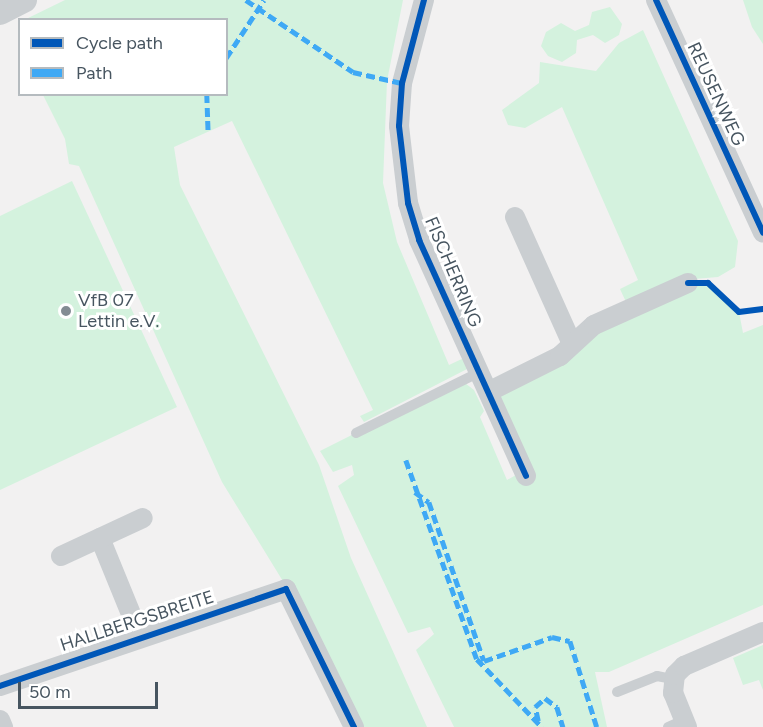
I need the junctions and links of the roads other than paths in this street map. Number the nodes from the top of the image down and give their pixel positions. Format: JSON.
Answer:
{"nodes":[{"id":1,"x":24,"y":0,"type":"edge"},
{"id":2,"x":424,"y":0,"type":"edge"},
{"id":3,"x":656,"y":0,"type":"edge"},
{"id":4,"x":0,"y":12,"type":"edge"},
{"id":5,"x":515,"y":217,"type":"dead end"},
{"id":6,"x":763,"y":233,"type":"edge"},
{"id":7,"x":688,"y":283,"type":"dead end"},
{"id":8,"x":572,"y":344,"type":"junction"},
{"id":9,"x":480,"y":372,"type":"junction"},
{"id":10,"x":489,"y":391,"type":"junction"},
{"id":11,"x":356,"y":433,"type":"dead end"},
{"id":12,"x":526,"y":476,"type":"dead end"},
{"id":13,"x":143,"y":518,"type":"dead end"},
{"id":14,"x":100,"y":538,"type":"junction"},
{"id":15,"x":61,"y":556,"type":"dead end"},
{"id":16,"x":763,"y":632,"type":"edge"},
{"id":17,"x":140,"y":636,"type":"junction"},
{"id":18,"x":674,"y":677,"type":"junction"},
{"id":19,"x":0,"y":686,"type":"edge"},
{"id":20,"x":616,"y":692,"type":"dead end"},
{"id":21,"x":0,"y":720,"type":"edge"},
{"id":22,"x":680,"y":725,"type":"edge"},
{"id":23,"x":3,"y":727,"type":"edge"},
{"id":24,"x":354,"y":727,"type":"edge"}],
"edges":[{"from":1,"to":4,"type":"street"},
{"from":2,"to":9,"type":"street","name":"FISCHERRING"},
{"from":3,"to":6,"type":"street","name":"REUSENWEG"},
{"from":5,"to":8,"type":"street"},
{"from":7,"to":8,"type":"street"},
{"from":8,"to":10,"type":"street"},
{"from":9,"to":10,"type":"street","name":"FISCHERRING"},
{"from":9,"to":11,"type":"lane"},
{"from":10,"to":12,"type":"street","name":"FISCHERRING"},
{"from":13,"to":14,"type":"street"},
{"from":14,"to":15,"type":"street"},
{"from":14,"to":17,"type":"street"},
{"from":16,"to":18,"type":"street"},
{"from":17,"to":19,"type":"street","name":"HALLBERGSBREITE"},
{"from":17,"to":24,"type":"street","name":"HALLBERGSBREITE"},
{"from":18,"to":20,"type":"lane"},
{"from":18,"to":22,"type":"street"},
{"from":21,"to":23,"type":"street"}]}
